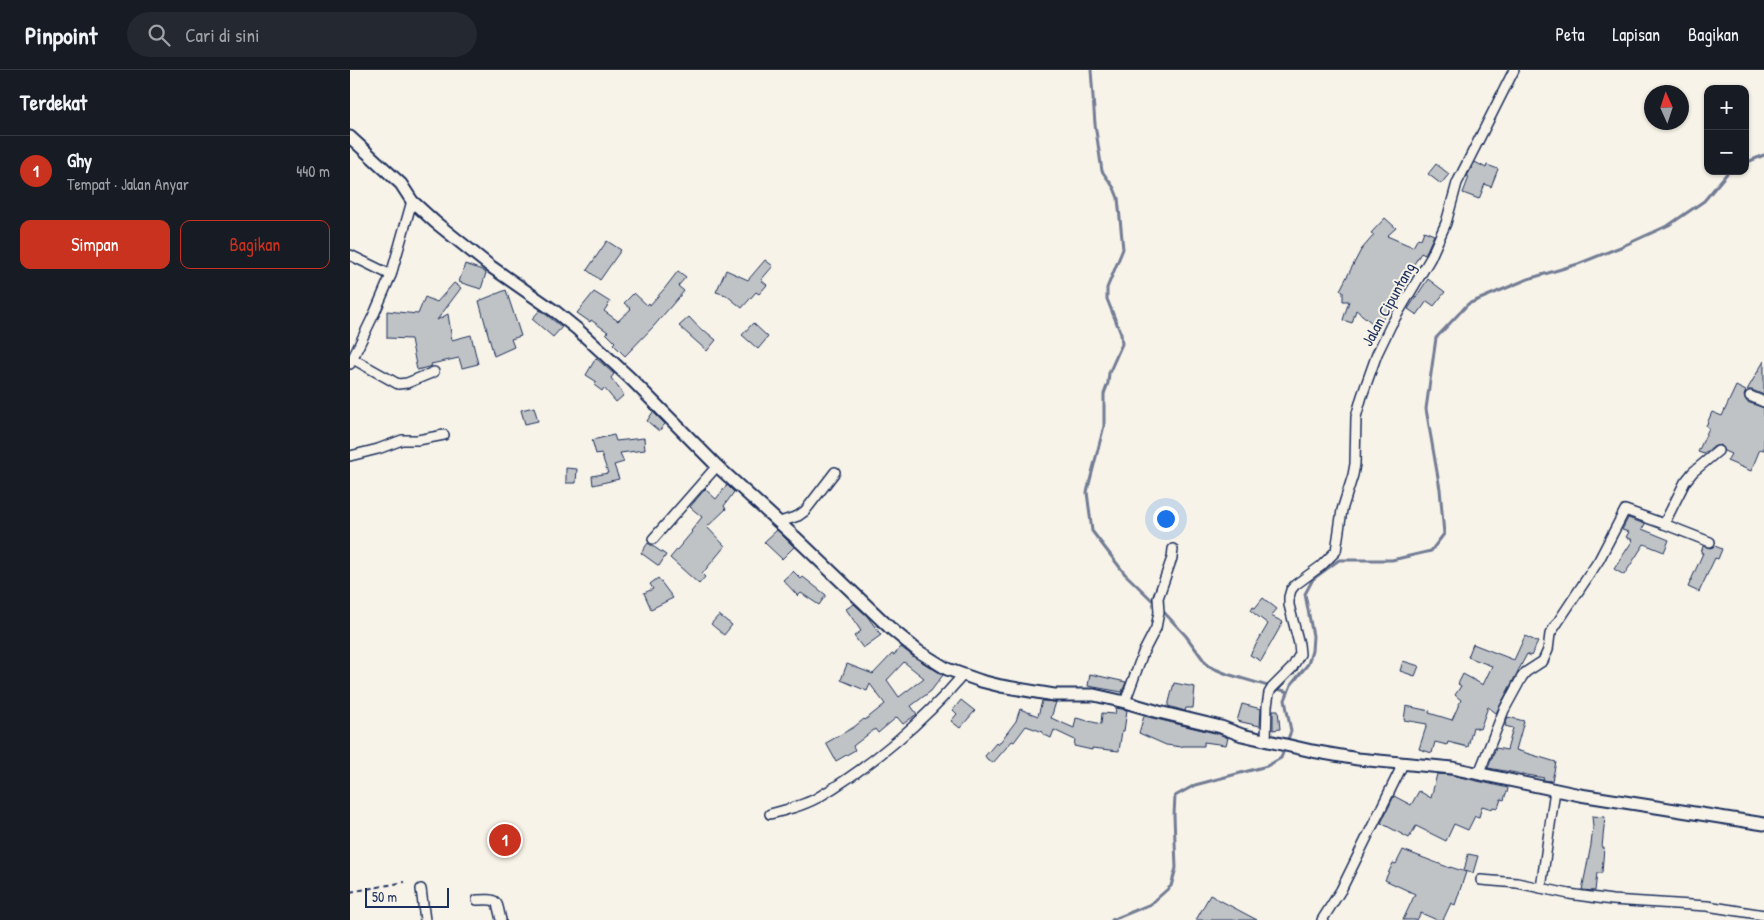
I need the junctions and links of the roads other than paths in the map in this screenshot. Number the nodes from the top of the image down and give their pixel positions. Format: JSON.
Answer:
{"nodes":[{"id":1,"x":1514,"y":70,"type":"edge"},
{"id":2,"x":350,"y":137,"type":"edge"},
{"id":3,"x":412,"y":201,"type":"junction"},
{"id":4,"x":350,"y":255,"type":"edge"},
{"id":5,"x":391,"y":275,"type":"junction"},
{"id":6,"x":352,"y":361,"type":"edge"},
{"id":7,"x":434,"y":372,"type":"dead end"},
{"id":8,"x":1750,"y":396,"type":"dead end"},
{"id":9,"x":1764,"y":402,"type":"edge"},
{"id":10,"x":444,"y":435,"type":"dead end"},
{"id":11,"x":1718,"y":451,"type":"dead end"},
{"id":12,"x":350,"y":456,"type":"edge"},
{"id":13,"x":717,"y":466,"type":"junction"},
{"id":14,"x":835,"y":472,"type":"dead end"},
{"id":15,"x":780,"y":522,"type":"junction"},
{"id":16,"x":1664,"y":524,"type":"junction"},
{"id":17,"x":653,"y":539,"type":"dead end"},
{"id":18,"x":1710,"y":542,"type":"dead end"},
{"id":19,"x":1173,"y":548,"type":"dead end"},
{"id":20,"x":962,"y":675,"type":"junction"},
{"id":21,"x":1126,"y":702,"type":"junction"},
{"id":22,"x":1266,"y":734,"type":"junction"},
{"id":23,"x":1403,"y":764,"type":"junction"},
{"id":24,"x":1479,"y":773,"type":"junction"},
{"id":25,"x":1555,"y":790,"type":"junction"},
{"id":26,"x":770,"y":814,"type":"dead end"},
{"id":27,"x":1764,"y":824,"type":"edge"},
{"id":28,"x":1481,"y":880,"type":"dead end"},
{"id":29,"x":1541,"y":888,"type":"junction"},
{"id":30,"x":421,"y":889,"type":"dead end"},
{"id":31,"x":477,"y":900,"type":"dead end"},
{"id":32,"x":1764,"y":915,"type":"edge"},
{"id":33,"x":425,"y":920,"type":"edge"},
{"id":34,"x":501,"y":920,"type":"edge"},
{"id":35,"x":1322,"y":920,"type":"edge"}],
"edges":[{"from":1,"to":22,"type":"street","name":"Jalan Cipuntang"},
{"from":2,"to":3,"type":"street"},
{"from":3,"to":5,"type":"street"},
{"from":3,"to":13,"type":"street"},
{"from":4,"to":5,"type":"street"},
{"from":5,"to":6,"type":"street"},
{"from":6,"to":7,"type":"street"},
{"from":8,"to":9,"type":"street"},
{"from":10,"to":12,"type":"street"},
{"from":11,"to":16,"type":"street"},
{"from":13,"to":15,"type":"street"},
{"from":13,"to":17,"type":"street"},
{"from":14,"to":15,"type":"street"},
{"from":15,"to":20,"type":"street"},
{"from":16,"to":18,"type":"street"},
{"from":16,"to":24,"type":"street"},
{"from":19,"to":21,"type":"street"},
{"from":20,"to":21,"type":"street"},
{"from":20,"to":26,"type":"street"},
{"from":21,"to":22,"type":"street"},
{"from":22,"to":23,"type":"street"},
{"from":23,"to":24,"type":"street"},
{"from":23,"to":35,"type":"street"},
{"from":24,"to":25,"type":"street"},
{"from":25,"to":27,"type":"street"},
{"from":25,"to":29,"type":"street"},
{"from":28,"to":29,"type":"street"},
{"from":29,"to":32,"type":"street"},
{"from":30,"to":33,"type":"street"},
{"from":31,"to":34,"type":"street"}]}
